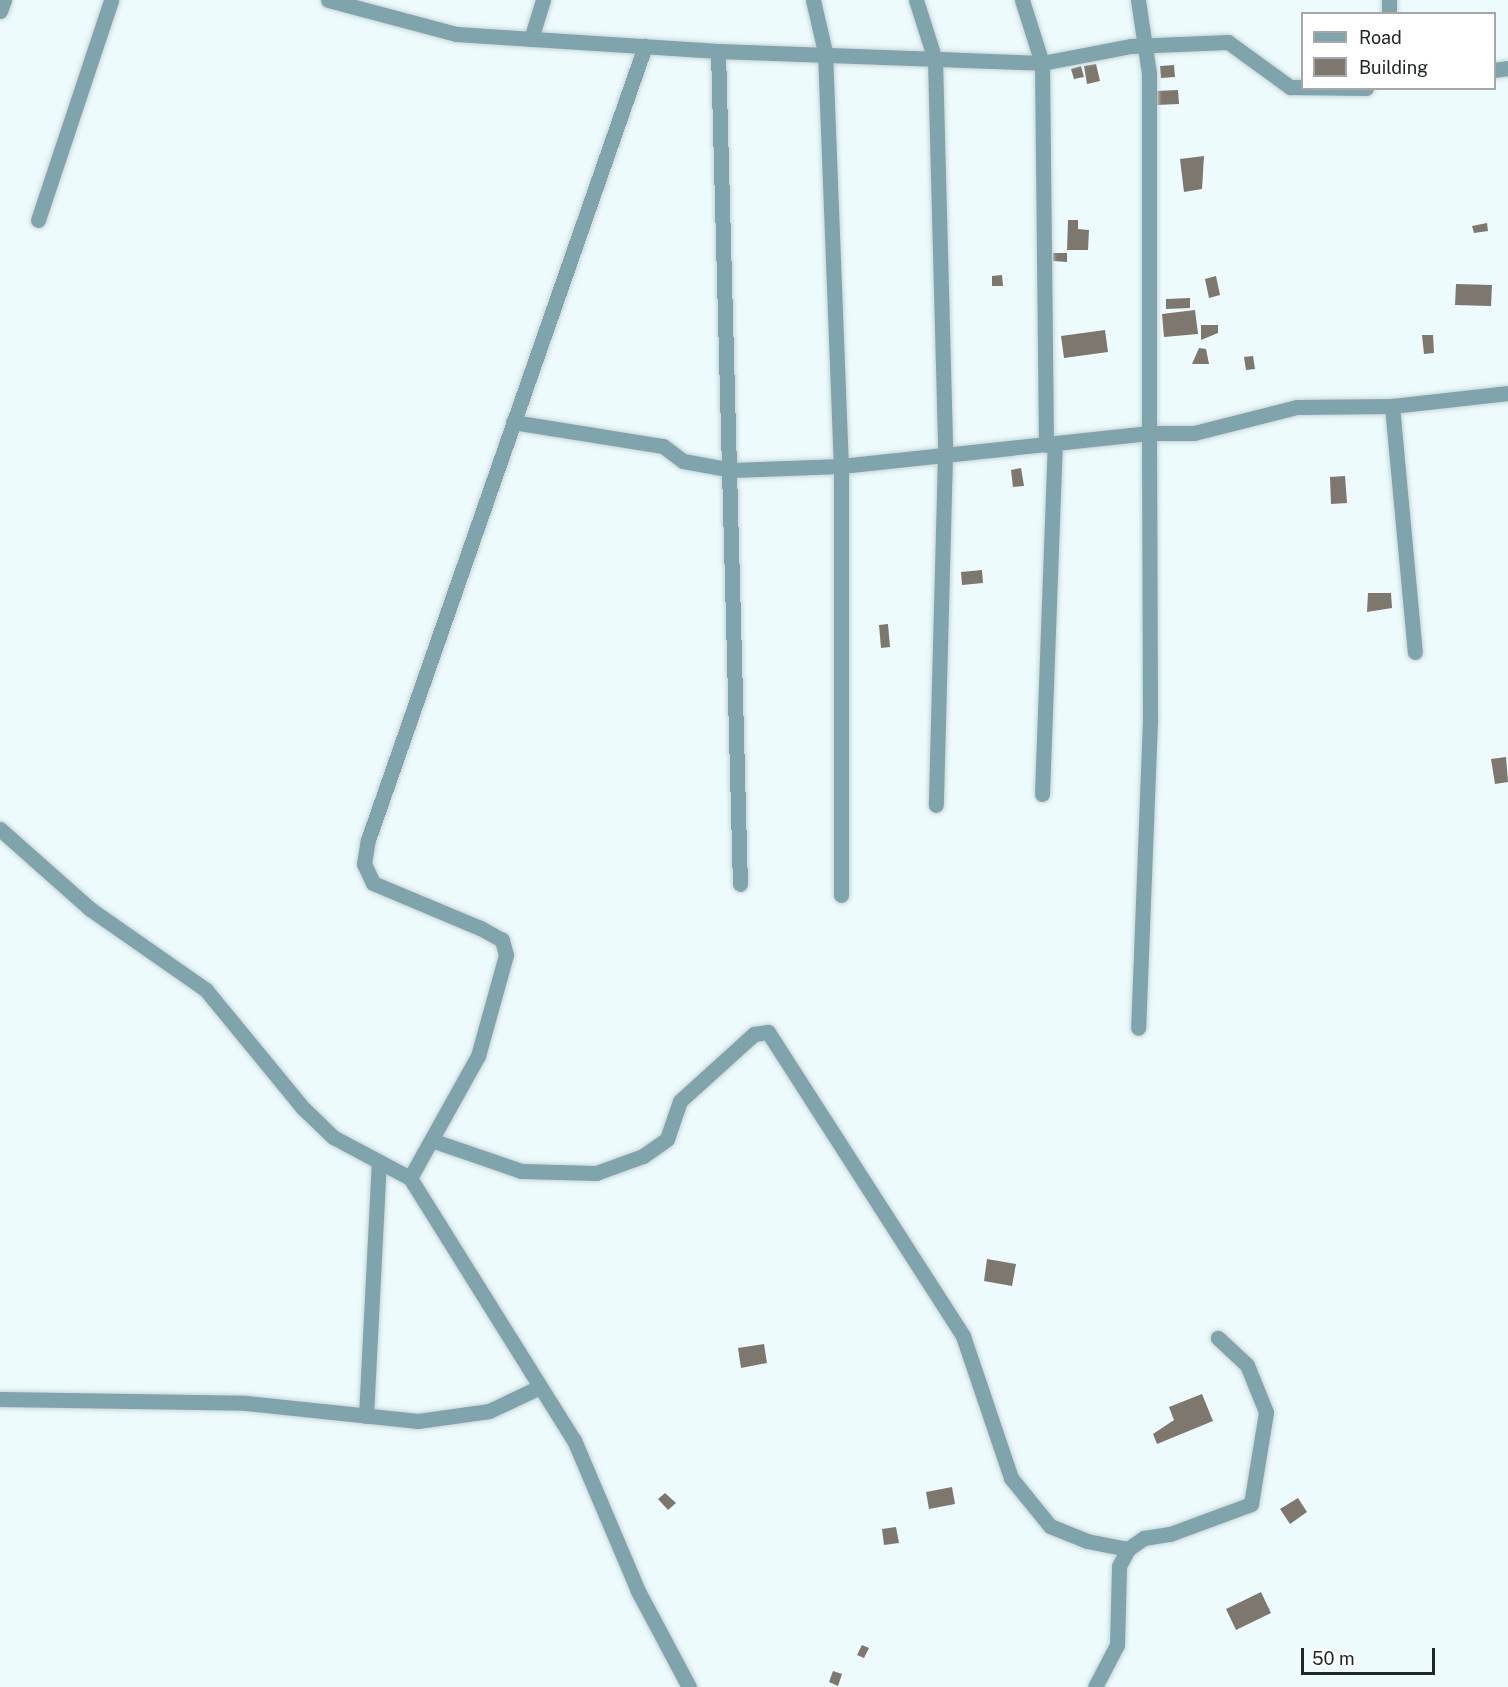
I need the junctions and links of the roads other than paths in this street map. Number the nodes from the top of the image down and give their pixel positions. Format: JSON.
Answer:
{"nodes":[{"id":1,"x":4,"y":0,"type":"edge"},
{"id":2,"x":111,"y":0,"type":"edge"},
{"id":3,"x":329,"y":0,"type":"edge"},
{"id":4,"x":543,"y":0,"type":"edge"},
{"id":5,"x":813,"y":0,"type":"edge"},
{"id":6,"x":916,"y":0,"type":"edge"},
{"id":7,"x":1022,"y":0,"type":"edge"},
{"id":8,"x":1138,"y":0,"type":"edge"},
{"id":9,"x":0,"y":11,"type":"edge"},
{"id":10,"x":531,"y":39,"type":"junction"},
{"id":11,"x":645,"y":46,"type":"junction"},
{"id":12,"x":1144,"y":48,"type":"junction"},
{"id":13,"x":718,"y":51,"type":"junction"},
{"id":14,"x":825,"y":52,"type":"junction"},
{"id":15,"x":935,"y":60,"type":"junction"},
{"id":16,"x":1042,"y":63,"type":"junction"},
{"id":17,"x":1301,"y":87,"type":"edge"},
{"id":18,"x":38,"y":220,"type":"dead end"},
{"id":19,"x":1508,"y":393,"type":"edge"},
{"id":20,"x":1392,"y":406,"type":"junction"},
{"id":21,"x":513,"y":422,"type":"junction"},
{"id":22,"x":1149,"y":433,"type":"junction"},
{"id":23,"x":1050,"y":445,"type":"junction"},
{"id":24,"x":945,"y":455,"type":"junction"},
{"id":25,"x":842,"y":466,"type":"junction"},
{"id":26,"x":733,"y":470,"type":"junction"},
{"id":27,"x":1415,"y":652,"type":"dead end"},
{"id":28,"x":1042,"y":794,"type":"dead end"},
{"id":29,"x":936,"y":805,"type":"dead end"},
{"id":30,"x":0,"y":829,"type":"edge"},
{"id":31,"x":740,"y":884,"type":"dead end"},
{"id":32,"x":841,"y":895,"type":"dead end"},
{"id":33,"x":1138,"y":1028,"type":"dead end"},
{"id":34,"x":434,"y":1141,"type":"junction"},
{"id":35,"x":379,"y":1162,"type":"junction"},
{"id":36,"x":410,"y":1178,"type":"junction"},
{"id":37,"x":1218,"y":1338,"type":"dead end"},
{"id":38,"x":540,"y":1387,"type":"junction"},
{"id":39,"x":0,"y":1399,"type":"edge"},
{"id":40,"x":366,"y":1416,"type":"junction"},
{"id":41,"x":1128,"y":1549,"type":"junction"},
{"id":42,"x":689,"y":1687,"type":"edge"},
{"id":43,"x":1095,"y":1687,"type":"edge"}],
"edges":[{"from":1,"to":9,"type":"street"},
{"from":2,"to":18,"type":"street"},
{"from":3,"to":10,"type":"street"},
{"from":4,"to":10,"type":"street"},
{"from":5,"to":14,"type":"street"},
{"from":6,"to":15,"type":"street"},
{"from":7,"to":16,"type":"street"},
{"from":8,"to":12,"type":"street"},
{"from":10,"to":11,"type":"street"},
{"from":11,"to":13,"type":"street"},
{"from":11,"to":21,"type":"street"},
{"from":12,"to":16,"type":"street"},
{"from":12,"to":17,"type":"street"},
{"from":12,"to":22,"type":"street"},
{"from":13,"to":14,"type":"street"},
{"from":13,"to":26,"type":"street"},
{"from":14,"to":15,"type":"street"},
{"from":14,"to":25,"type":"street"},
{"from":15,"to":16,"type":"street"},
{"from":15,"to":24,"type":"street"},
{"from":16,"to":23,"type":"street"},
{"from":19,"to":20,"type":"street"},
{"from":20,"to":22,"type":"street"},
{"from":20,"to":27,"type":"street"},
{"from":21,"to":26,"type":"street"},
{"from":21,"to":34,"type":"street"},
{"from":22,"to":23,"type":"street"},
{"from":22,"to":33,"type":"street"},
{"from":23,"to":24,"type":"street"},
{"from":23,"to":28,"type":"street"},
{"from":24,"to":25,"type":"street"},
{"from":24,"to":29,"type":"street"},
{"from":25,"to":26,"type":"street"},
{"from":25,"to":32,"type":"street"},
{"from":26,"to":31,"type":"street"},
{"from":30,"to":35,"type":"street"},
{"from":34,"to":36,"type":"street"},
{"from":34,"to":41,"type":"street"},
{"from":35,"to":36,"type":"street"},
{"from":35,"to":40,"type":"street"},
{"from":36,"to":38,"type":"street"},
{"from":37,"to":41,"type":"street"},
{"from":38,"to":40,"type":"street"},
{"from":38,"to":42,"type":"street"},
{"from":39,"to":40,"type":"street"},
{"from":41,"to":43,"type":"street"}]}
